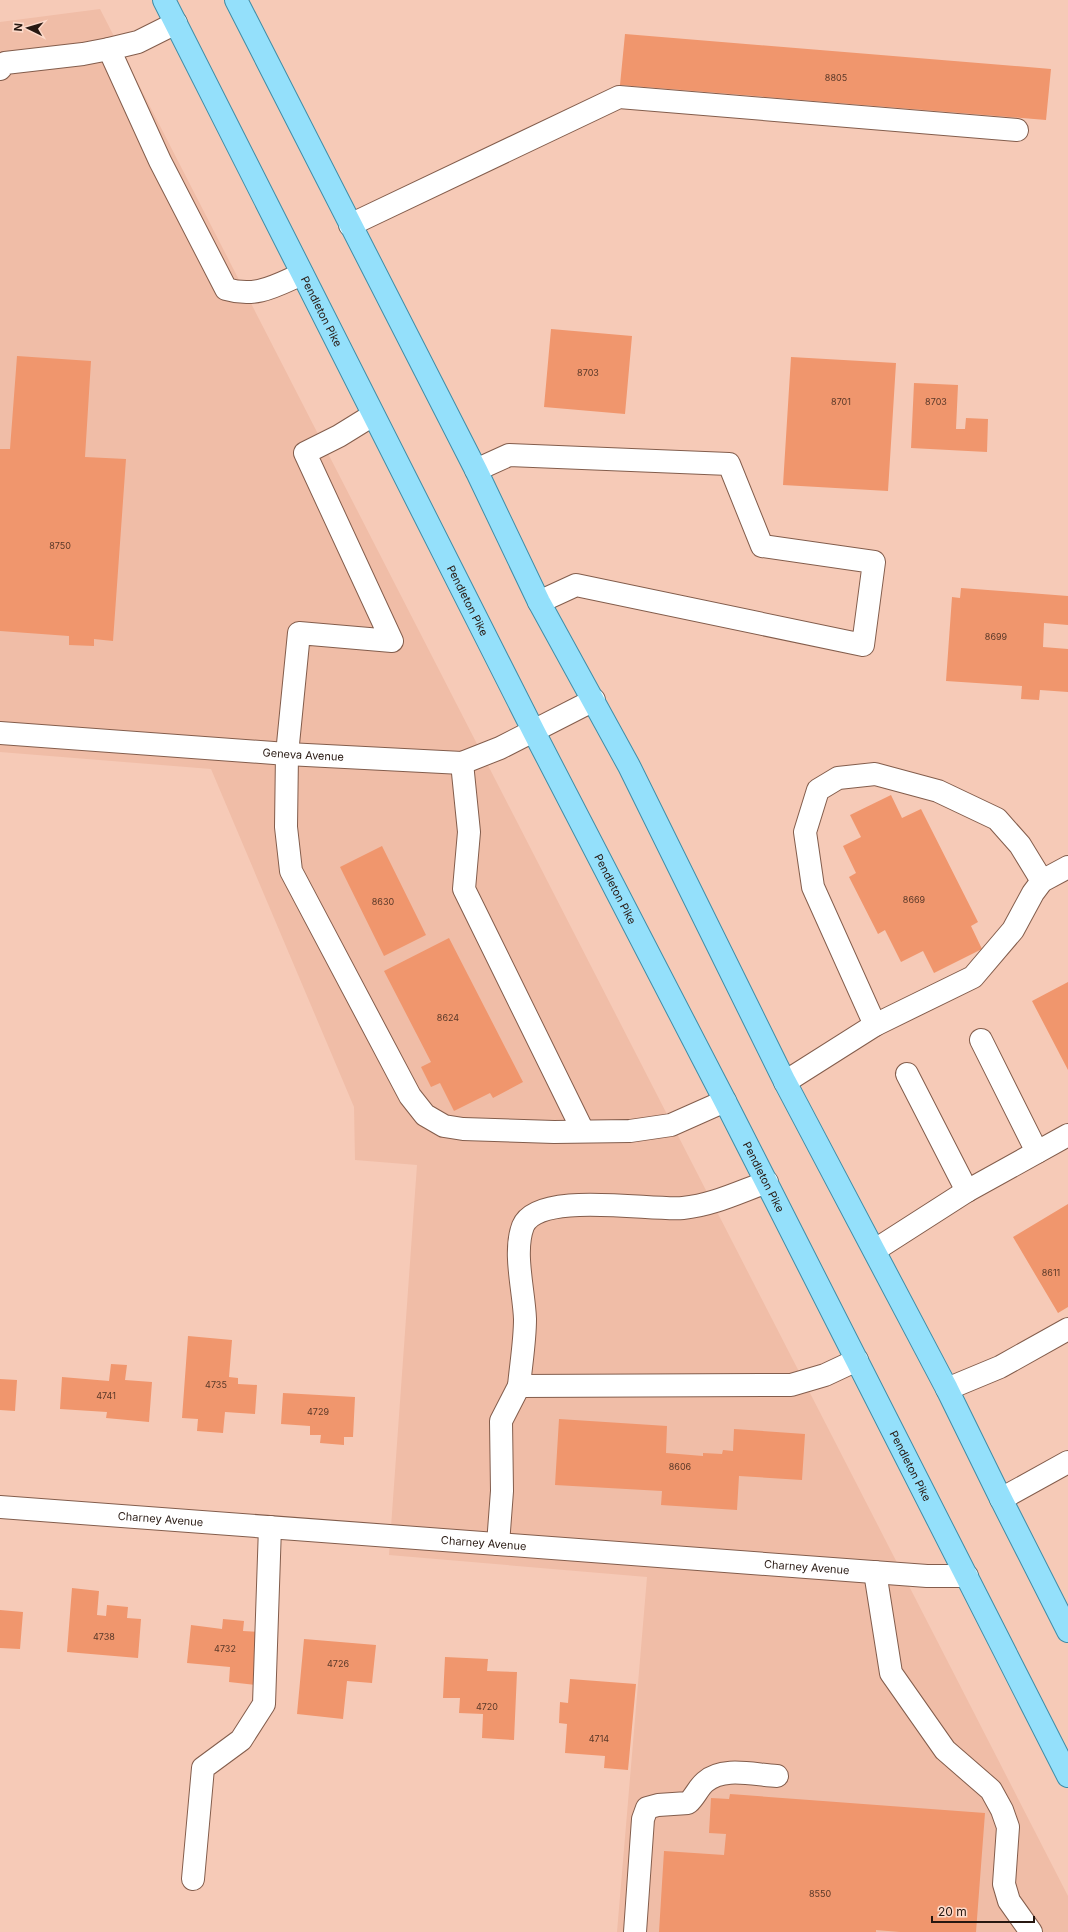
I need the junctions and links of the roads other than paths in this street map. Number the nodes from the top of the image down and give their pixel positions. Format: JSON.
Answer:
{"nodes":[{"id":1,"x":164,"y":0,"type":"edge"},
{"id":2,"x":236,"y":0,"type":"edge"},
{"id":3,"x":176,"y":23,"type":"junction"},
{"id":4,"x":110,"y":49,"type":"junction"},
{"id":5,"x":0,"y":68,"type":"edge"},
{"id":6,"x":1016,"y":130,"type":"dead end"},
{"id":7,"x":350,"y":225,"type":"junction"},
{"id":8,"x":302,"y":274,"type":"junction"},
{"id":9,"x":373,"y":415,"type":"junction"},
{"id":10,"x":476,"y":470,"type":"junction"},
{"id":11,"x":539,"y":602,"type":"junction"},
{"id":12,"x":594,"y":700,"type":"junction"},
{"id":13,"x":534,"y":732,"type":"junction"},
{"id":14,"x":0,"y":733,"type":"edge"},
{"id":15,"x":287,"y":754,"type":"junction"},
{"id":16,"x":462,"y":763,"type":"junction"},
{"id":17,"x":1068,"y":867,"type":"edge"},
{"id":18,"x":1042,"y":881,"type":"junction"},
{"id":19,"x":875,"y":1025,"type":"junction"},
{"id":20,"x":981,"y":1040,"type":"dead end"},
{"id":21,"x":907,"y":1074,"type":"dead end"},
{"id":22,"x":785,"y":1082,"type":"junction"},
{"id":23,"x":726,"y":1100,"type":"junction"},
{"id":24,"x":583,"y":1131,"type":"junction"},
{"id":25,"x":1068,"y":1135,"type":"edge"},
{"id":26,"x":1037,"y":1152,"type":"junction"},
{"id":27,"x":767,"y":1182,"type":"junction"},
{"id":28,"x":967,"y":1191,"type":"junction"},
{"id":29,"x":875,"y":1250,"type":"junction"},
{"id":30,"x":1068,"y":1329,"type":"edge"},
{"id":31,"x":857,"y":1360,"type":"junction"},
{"id":32,"x":519,"y":1386,"type":"junction"},
{"id":33,"x":947,"y":1389,"type":"junction"},
{"id":34,"x":1068,"y":1462,"type":"edge"},
{"id":35,"x":1001,"y":1499,"type":"junction"},
{"id":36,"x":0,"y":1507,"type":"edge"},
{"id":37,"x":270,"y":1527,"type":"junction"},
{"id":38,"x":498,"y":1544,"type":"junction"},
{"id":39,"x":875,"y":1572,"type":"junction"},
{"id":40,"x":967,"y":1576,"type":"junction"},
{"id":41,"x":1068,"y":1631,"type":"edge"},
{"id":42,"x":776,"y":1776,"type":"dead end"},
{"id":43,"x":1068,"y":1776,"type":"edge"},
{"id":44,"x":193,"y":1879,"type":"dead end"},
{"id":45,"x":634,"y":1932,"type":"edge"},
{"id":46,"x":1031,"y":1932,"type":"edge"}],
"edges":[{"from":1,"to":3,"type":"main road","name":"Pendleton Pike"},
{"from":2,"to":7,"type":"main road"},
{"from":3,"to":4,"type":"street"},
{"from":3,"to":8,"type":"main road","name":"Pendleton Pike"},
{"from":4,"to":5,"type":"street"},
{"from":4,"to":8,"type":"street"},
{"from":6,"to":7,"type":"street"},
{"from":7,"to":10,"type":"main road"},
{"from":8,"to":9,"type":"main road","name":"Pendleton Pike"},
{"from":9,"to":13,"type":"main road","name":"Pendleton Pike"},
{"from":9,"to":15,"type":"street"},
{"from":10,"to":11,"type":"main road"},
{"from":10,"to":11,"type":"street"},
{"from":11,"to":12,"type":"main road"},
{"from":12,"to":13,"type":"street","name":"Geneva Avenue"},
{"from":12,"to":22,"type":"main road"},
{"from":13,"to":16,"type":"street","name":"Geneva Avenue"},
{"from":13,"to":23,"type":"main road","name":"Pendleton Pike"},
{"from":14,"to":15,"type":"street","name":"Geneva Avenue"},
{"from":15,"to":16,"type":"street","name":"Geneva Avenue"},
{"from":15,"to":24,"type":"street"},
{"from":16,"to":24,"type":"street"},
{"from":17,"to":18,"type":"street"},
{"from":18,"to":19,"type":"street"},
{"from":18,"to":19,"type":"street"},
{"from":19,"to":22,"type":"street"},
{"from":20,"to":26,"type":"street"},
{"from":21,"to":28,"type":"street"},
{"from":22,"to":29,"type":"main road"},
{"from":23,"to":24,"type":"street"},
{"from":23,"to":27,"type":"main road","name":"Pendleton Pike"},
{"from":25,"to":26,"type":"street"},
{"from":26,"to":28,"type":"street"},
{"from":27,"to":31,"type":"main road","name":"Pendleton Pike"},
{"from":27,"to":32,"type":"street"},
{"from":28,"to":29,"type":"street"},
{"from":29,"to":33,"type":"main road"},
{"from":30,"to":33,"type":"street"},
{"from":31,"to":32,"type":"street"},
{"from":31,"to":40,"type":"main road","name":"Pendleton Pike"},
{"from":32,"to":38,"type":"street"},
{"from":33,"to":35,"type":"main road"},
{"from":34,"to":35,"type":"street"},
{"from":35,"to":41,"type":"main road"},
{"from":36,"to":37,"type":"street","name":"Charney Avenue"},
{"from":37,"to":38,"type":"street","name":"Charney Avenue"},
{"from":37,"to":44,"type":"street"},
{"from":38,"to":39,"type":"street","name":"Charney Avenue"},
{"from":39,"to":40,"type":"street","name":"Charney Avenue"},
{"from":39,"to":46,"type":"street"},
{"from":40,"to":43,"type":"main road","name":"Pendleton Pike"},
{"from":42,"to":45,"type":"street"}]}
